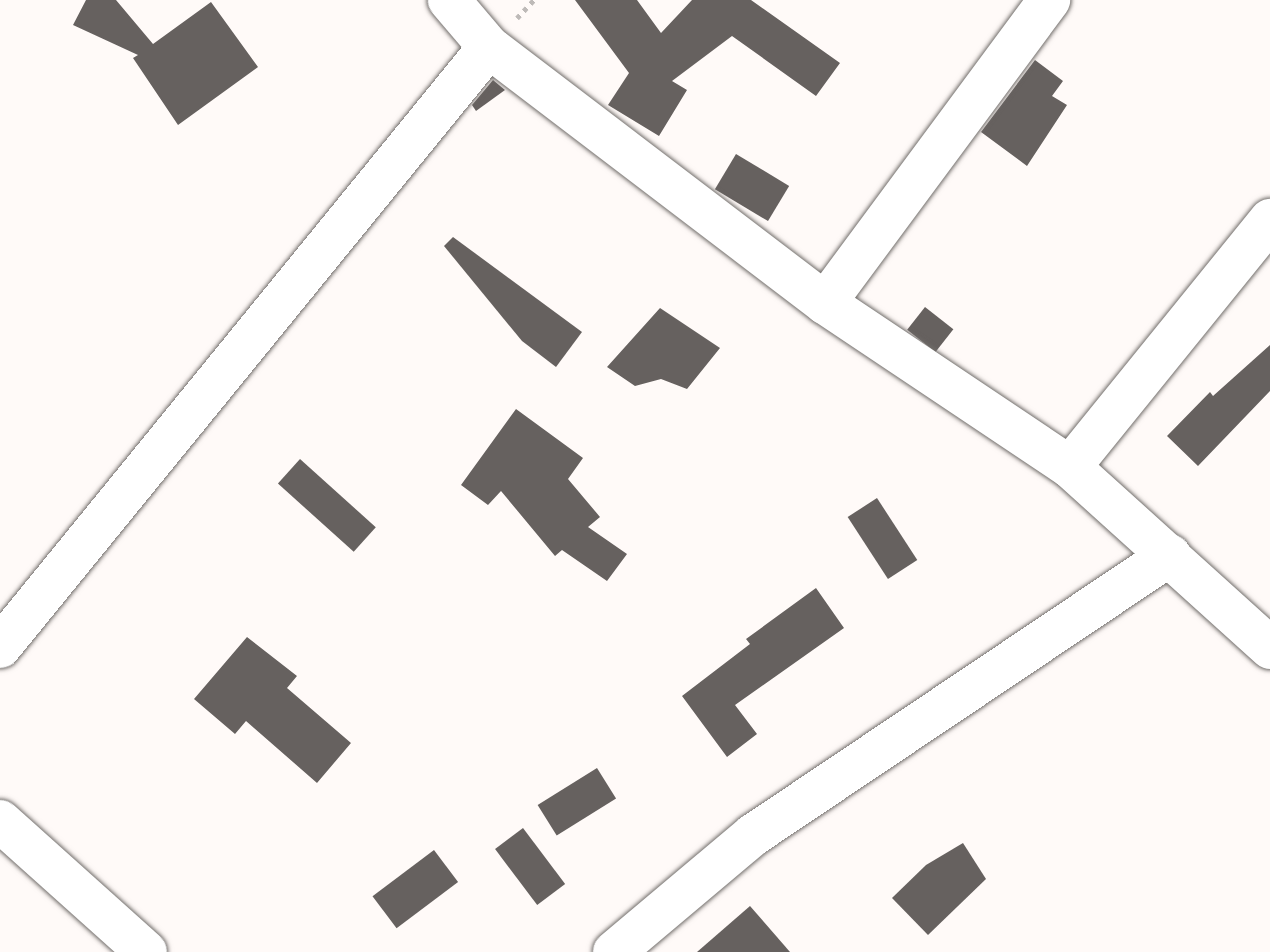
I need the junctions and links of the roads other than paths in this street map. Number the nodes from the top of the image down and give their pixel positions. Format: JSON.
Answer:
{"nodes":[{"id":1,"x":449,"y":0,"type":"edge"},
{"id":2,"x":1049,"y":0,"type":"edge"},
{"id":3,"x":489,"y":47,"type":"junction"},
{"id":4,"x":1270,"y":220,"type":"edge"},
{"id":5,"x":825,"y":303,"type":"junction"},
{"id":6,"x":1070,"y":467,"type":"junction"},
{"id":7,"x":1170,"y":555,"type":"junction"},
{"id":8,"x":0,"y":647,"type":"edge"},
{"id":9,"x":1270,"y":648,"type":"edge"},
{"id":10,"x":0,"y":821,"type":"edge"},
{"id":11,"x":146,"y":952,"type":"edge"},
{"id":12,"x":614,"y":952,"type":"edge"}],
"edges":[{"from":1,"to":3,"type":"street"},
{"from":2,"to":5,"type":"street"},
{"from":3,"to":5,"type":"street"},
{"from":3,"to":8,"type":"street"},
{"from":4,"to":6,"type":"street"},
{"from":5,"to":6,"type":"street"},
{"from":6,"to":7,"type":"street"},
{"from":7,"to":9,"type":"street"},
{"from":7,"to":12,"type":"street"},
{"from":10,"to":11,"type":"street"}]}
